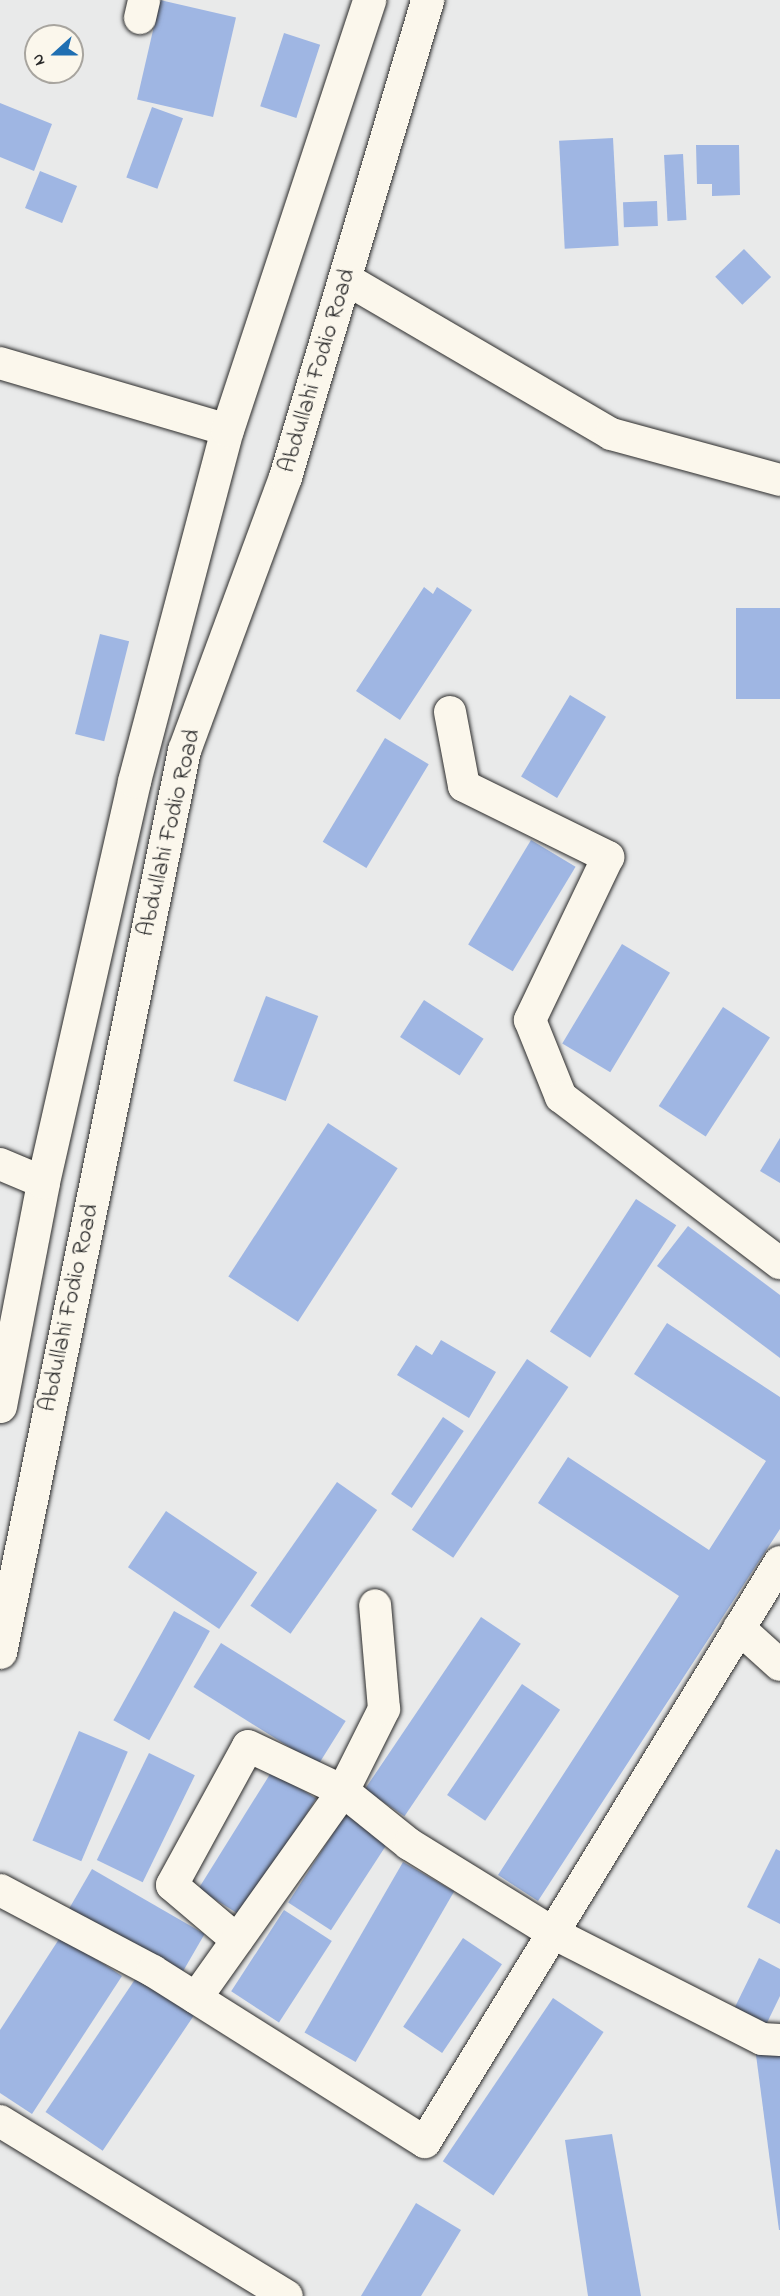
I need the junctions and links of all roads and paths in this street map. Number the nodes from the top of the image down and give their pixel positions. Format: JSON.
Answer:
{"nodes":[{"id":1,"x":369,"y":0,"type":"edge"},
{"id":2,"x":427,"y":0,"type":"edge"},
{"id":3,"x":346,"y":279,"type":"junction"},
{"id":4,"x":0,"y":363,"type":"edge"},
{"id":5,"x":227,"y":430,"type":"junction"},
{"id":6,"x":780,"y":480,"type":"edge"},
{"id":7,"x":450,"y":712,"type":"dead end"},
{"id":8,"x":0,"y":1164,"type":"edge"},
{"id":9,"x":43,"y":1182,"type":"junction"},
{"id":10,"x":780,"y":1263,"type":"edge"},
{"id":11,"x":0,"y":1406,"type":"edge"},
{"id":12,"x":780,"y":1562,"type":"edge"},
{"id":13,"x":375,"y":1605,"type":"dead end"},
{"id":14,"x":740,"y":1628,"type":"junction"},
{"id":15,"x":0,"y":1652,"type":"edge"},
{"id":16,"x":780,"y":1665,"type":"edge"},
{"id":17,"x":343,"y":1791,"type":"junction"},
{"id":18,"x":0,"y":1890,"type":"edge"},
{"id":19,"x":553,"y":1933,"type":"junction"},
{"id":20,"x":237,"y":1940,"type":"junction"},
{"id":21,"x":196,"y":1998,"type":"junction"},
{"id":22,"x":780,"y":2040,"type":"edge"},
{"id":23,"x":0,"y":2121,"type":"edge"},
{"id":24,"x":245,"y":2285,"type":"edge"},
{"id":25,"x":287,"y":2296,"type":"edge"}],
"edges":[{"from":1,"to":5,"type":"main road","name":"Abdullahi Fodio Road"},
{"from":2,"to":3,"type":"main road","name":"Abdullahi Fodio Road"},
{"from":3,"to":6,"type":"street"},
{"from":3,"to":15,"type":"main road","name":"Abdullahi Fodio Road"},
{"from":4,"to":5,"type":"street"},
{"from":5,"to":9,"type":"main road","name":"Abdullahi Fodio Road"},
{"from":7,"to":10,"type":"street"},
{"from":8,"to":9,"type":"street"},
{"from":9,"to":11,"type":"main road","name":"Abdullahi Fodio Road"},
{"from":12,"to":14,"type":"street"},
{"from":13,"to":17,"type":"street"},
{"from":14,"to":16,"type":"street"},
{"from":14,"to":19,"type":"street"},
{"from":17,"to":19,"type":"street"},
{"from":17,"to":20,"type":"street"},
{"from":17,"to":20,"type":"street"},
{"from":18,"to":21,"type":"street"},
{"from":19,"to":21,"type":"street"},
{"from":19,"to":22,"type":"street"},
{"from":20,"to":21,"type":"street"},
{"from":23,"to":24,"type":"street"},
{"from":24,"to":25,"type":"street"}]}
